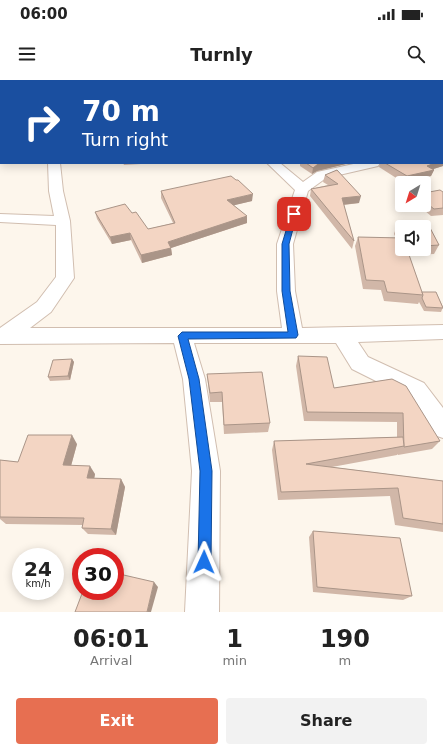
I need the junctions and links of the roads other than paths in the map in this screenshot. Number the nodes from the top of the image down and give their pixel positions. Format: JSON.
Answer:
{"nodes":[{"id":1,"x":54,"y":164,"type":"edge"},
{"id":2,"x":274,"y":164,"type":"edge"},
{"id":3,"x":370,"y":164,"type":"edge"},
{"id":4,"x":302,"y":189,"type":"junction"},
{"id":5,"x":0,"y":218,"type":"edge"},
{"id":6,"x":63,"y":220,"type":"junction"},
{"id":7,"x":443,"y":332,"type":"edge"},
{"id":8,"x":293,"y":335,"type":"junction"},
{"id":9,"x":342,"y":335,"type":"junction"},
{"id":10,"x":3,"y":336,"type":"edge"},
{"id":11,"x":182,"y":336,"type":"junction"},
{"id":12,"x":443,"y":427,"type":"edge"},
{"id":13,"x":202,"y":612,"type":"edge"}],
"edges":[{"from":1,"to":6,"type":"street"},
{"from":2,"to":4,"type":"street"},
{"from":3,"to":4,"type":"street"},
{"from":4,"to":8,"type":"street"},
{"from":5,"to":6,"type":"street"},
{"from":6,"to":10,"type":"street"},
{"from":7,"to":9,"type":"street"},
{"from":8,"to":9,"type":"street"},
{"from":8,"to":11,"type":"street"},
{"from":9,"to":12,"type":"street"},
{"from":10,"to":11,"type":"street"},
{"from":11,"to":13,"type":"street"}]}
